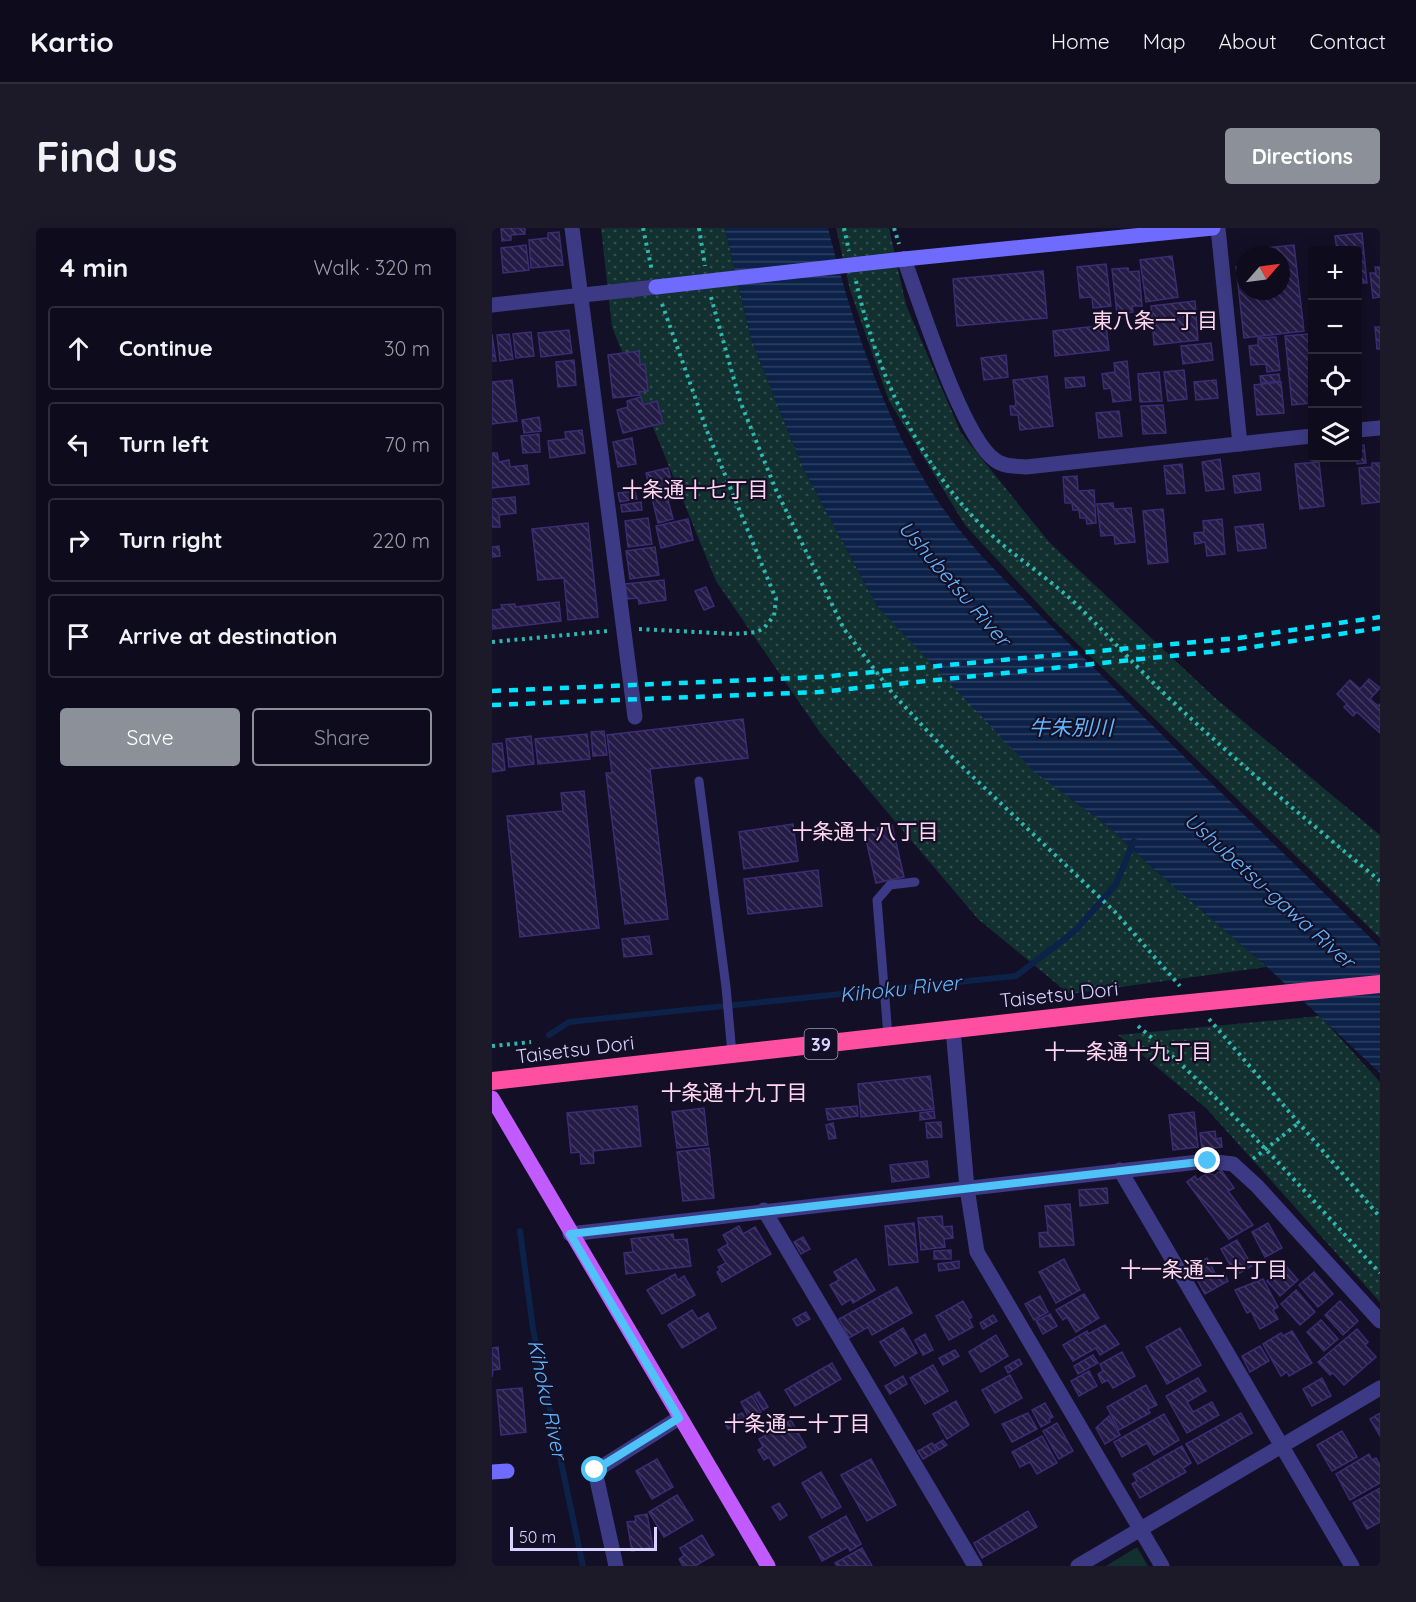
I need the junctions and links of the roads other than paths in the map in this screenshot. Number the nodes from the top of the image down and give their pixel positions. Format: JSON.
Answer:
{"nodes":[{"id":1,"x":573,"y":228,"type":"edge"},
{"id":2,"x":1213,"y":228,"type":"edge"},
{"id":3,"x":1218,"y":228,"type":"edge"},
{"id":4,"x":1107,"y":233,"type":"edge"},
{"id":5,"x":904,"y":259,"type":"junction"},
{"id":6,"x":579,"y":296,"type":"junction"},
{"id":7,"x":492,"y":305,"type":"edge"},
{"id":8,"x":1380,"y":428,"type":"edge"},
{"id":9,"x":1362,"y":430,"type":"edge"},
{"id":10,"x":1308,"y":436,"type":"edge"},
{"id":11,"x":1240,"y":444,"type":"junction"},
{"id":12,"x":635,"y":717,"type":"dead end"},
{"id":13,"x":699,"y":781,"type":"dead end"},
{"id":14,"x":915,"y":882,"type":"dead end"},
{"id":15,"x":1380,"y":984,"type":"edge"},
{"id":16,"x":953,"y":1029,"type":"junction"},
{"id":17,"x":888,"y":1036,"type":"junction"},
{"id":18,"x":732,"y":1054,"type":"junction"},
{"id":19,"x":492,"y":1081,"type":"edge"},
{"id":20,"x":492,"y":1098,"type":"edge"},
{"id":21,"x":1120,"y":1170,"type":"junction"},
{"id":22,"x":967,"y":1188,"type":"junction"},
{"id":23,"x":764,"y":1210,"type":"junction"},
{"id":24,"x":570,"y":1234,"type":"junction"},
{"id":25,"x":1380,"y":1321,"type":"edge"},
{"id":26,"x":1380,"y":1388,"type":"edge"},
{"id":27,"x":679,"y":1418,"type":"junction"},
{"id":28,"x":1280,"y":1446,"type":"junction"},
{"id":29,"x":1140,"y":1529,"type":"junction"},
{"id":30,"x":616,"y":1566,"type":"edge"},
{"id":31,"x":768,"y":1566,"type":"edge"},
{"id":32,"x":975,"y":1566,"type":"edge"},
{"id":33,"x":1078,"y":1566,"type":"edge"},
{"id":34,"x":1162,"y":1566,"type":"edge"},
{"id":35,"x":1352,"y":1566,"type":"edge"}],
"edges":[{"from":1,"to":6,"type":"street"},
{"from":2,"to":4,"type":"street"},
{"from":3,"to":11,"type":"street"},
{"from":4,"to":5,"type":"street"},
{"from":5,"to":6,"type":"street","bridge":true},
{"from":5,"to":11,"type":"street"},
{"from":6,"to":7,"type":"street"},
{"from":6,"to":12,"type":"street"},
{"from":8,"to":9,"type":"street"},
{"from":10,"to":11,"type":"street"},
{"from":13,"to":18,"type":"lane"},
{"from":14,"to":17,"type":"lane"},
{"from":15,"to":16,"type":"highway","name":"Taisetsu Dori","number":"39","bridge":true},
{"from":16,"to":17,"type":"highway","name":"Taisetsu Dori","number":"39"},
{"from":16,"to":22,"type":"street"},
{"from":17,"to":18,"type":"highway","name":"Taisetsu Dori","number":"39"},
{"from":18,"to":19,"type":"highway","name":"Taisetsu Dori","number":"39"},
{"from":20,"to":24,"type":"main road"},
{"from":21,"to":22,"type":"street"},
{"from":21,"to":25,"type":"street"},
{"from":21,"to":28,"type":"street"},
{"from":22,"to":23,"type":"street"},
{"from":22,"to":29,"type":"street"},
{"from":23,"to":24,"type":"street"},
{"from":23,"to":32,"type":"street"},
{"from":24,"to":27,"type":"main road"},
{"from":26,"to":28,"type":"street"},
{"from":27,"to":30,"type":"street"},
{"from":27,"to":31,"type":"main road"},
{"from":28,"to":29,"type":"street"},
{"from":28,"to":35,"type":"street"},
{"from":29,"to":33,"type":"street"},
{"from":29,"to":34,"type":"street"}]}
